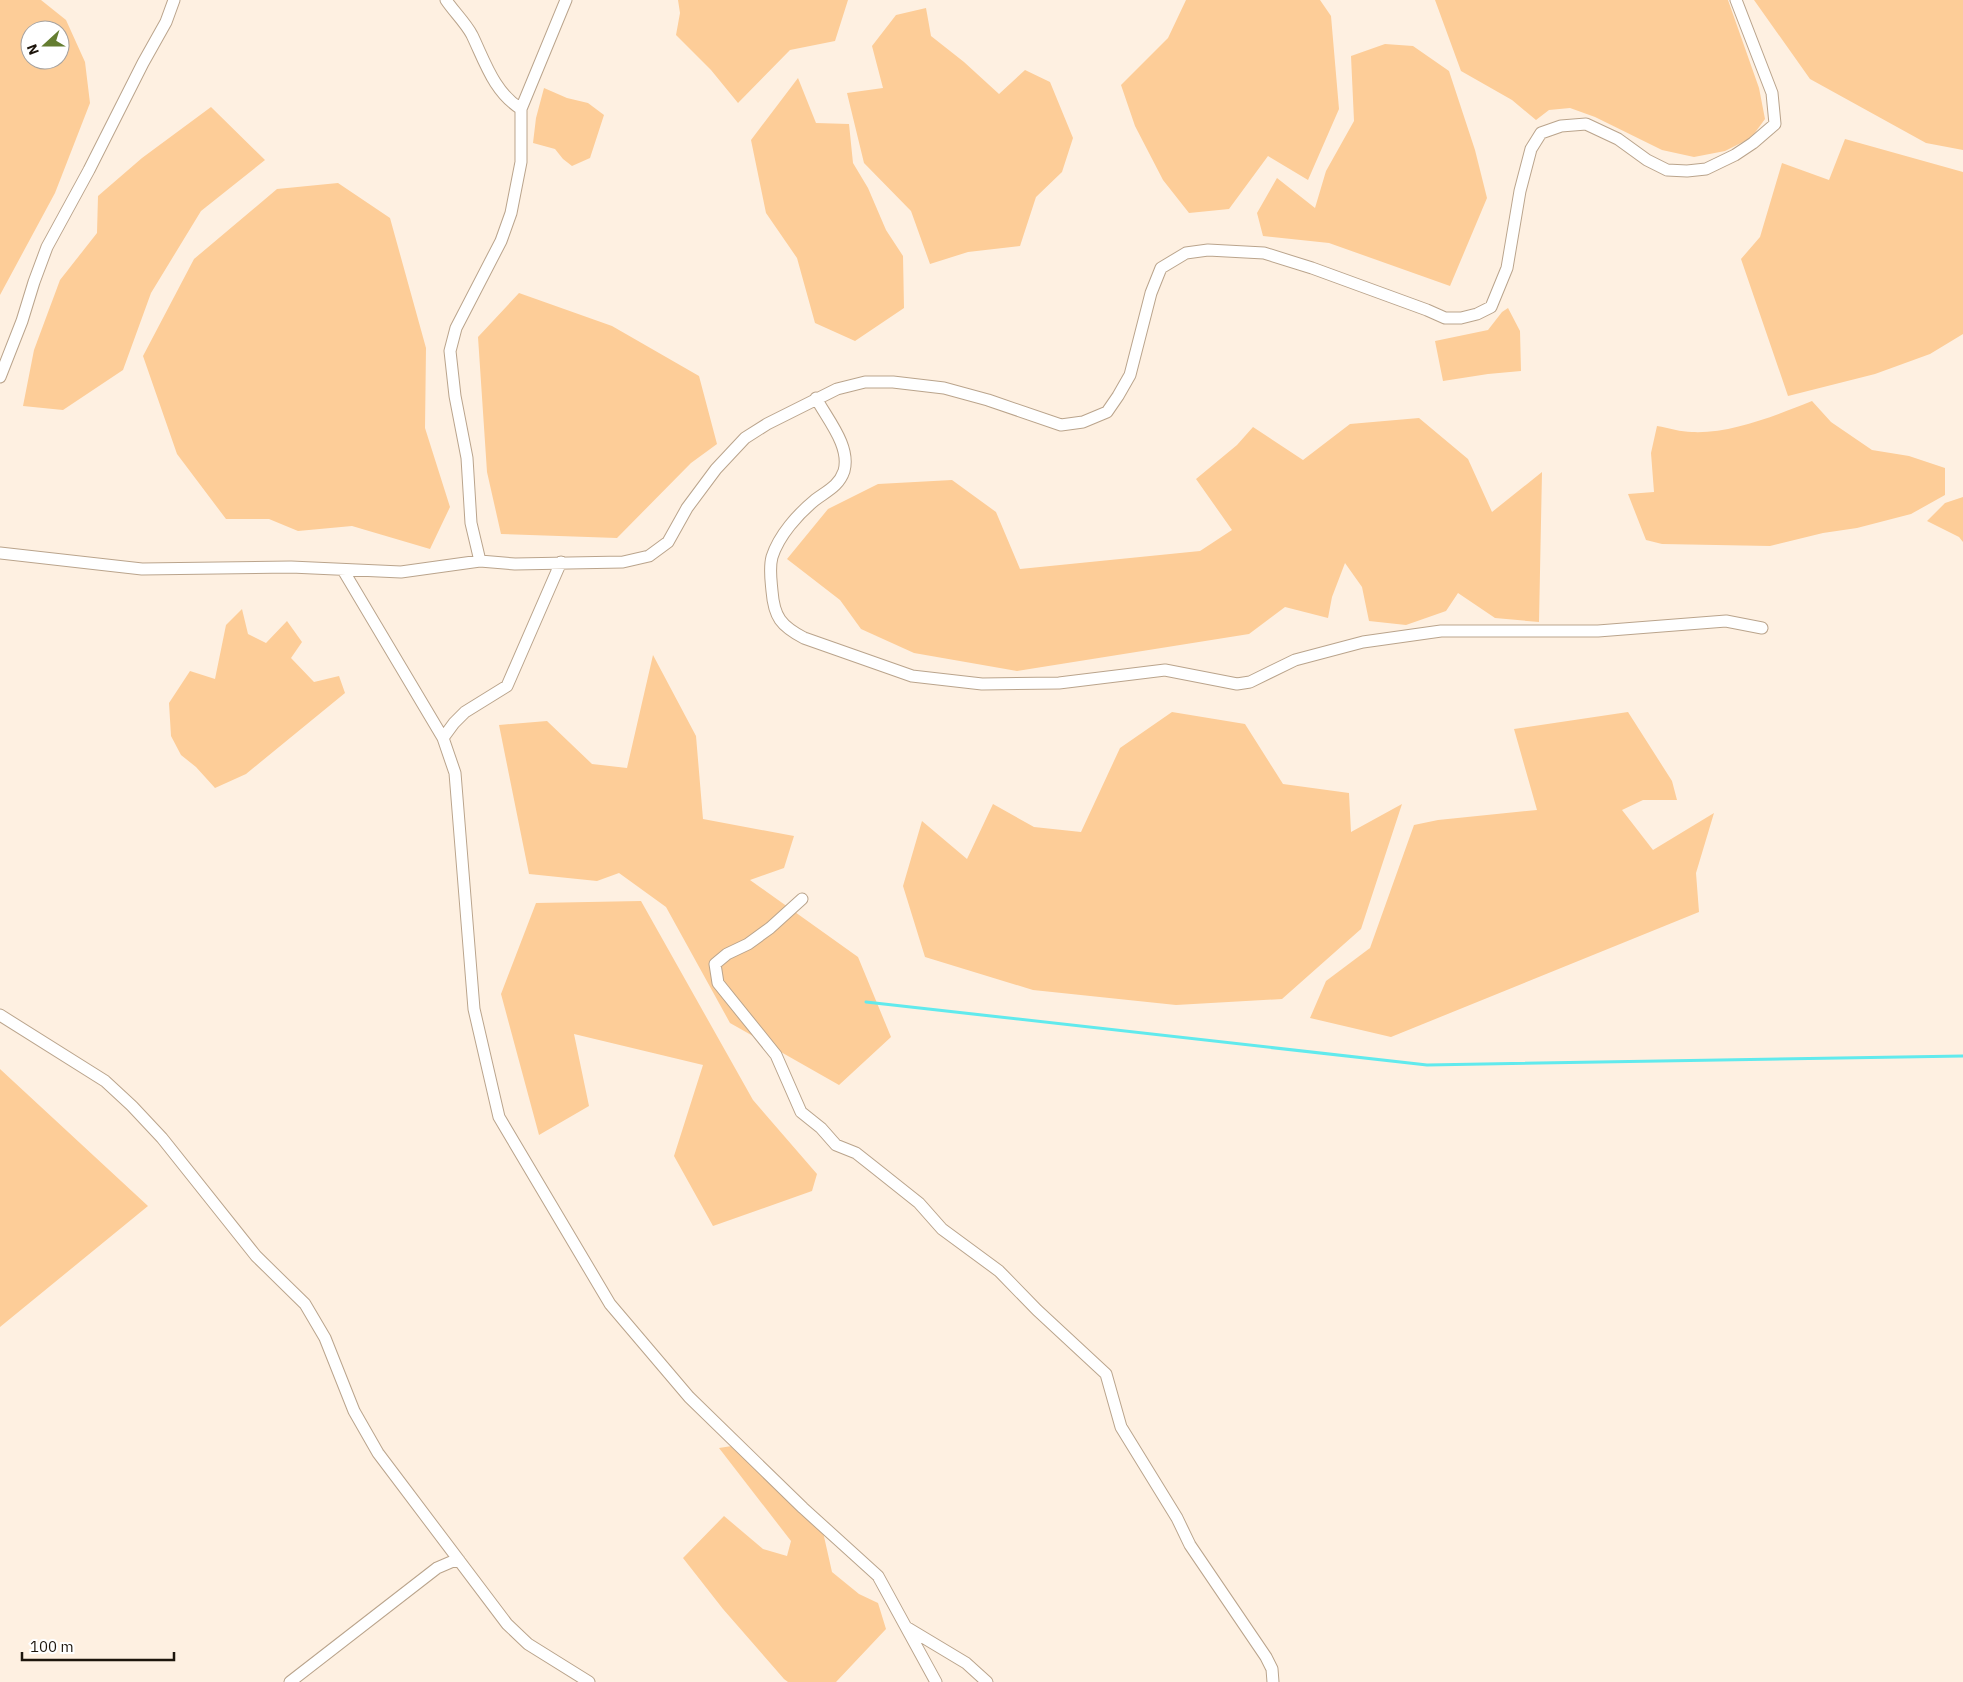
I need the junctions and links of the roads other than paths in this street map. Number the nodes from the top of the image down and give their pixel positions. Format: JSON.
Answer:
{"nodes":[{"id":1,"x":174,"y":0,"type":"edge"},
{"id":2,"x":446,"y":0,"type":"edge"},
{"id":3,"x":566,"y":0,"type":"edge"},
{"id":4,"x":1736,"y":0,"type":"edge"},
{"id":5,"x":521,"y":109,"type":"junction"},
{"id":6,"x":0,"y":377,"type":"edge"},
{"id":7,"x":816,"y":398,"type":"junction"},
{"id":8,"x":0,"y":553,"type":"edge"},
{"id":9,"x":480,"y":561,"type":"junction"},
{"id":10,"x":561,"y":562,"type":"junction"},
{"id":11,"x":343,"y":570,"type":"junction"},
{"id":12,"x":1762,"y":628,"type":"dead end"},
{"id":13,"x":444,"y":738,"type":"junction"},
{"id":14,"x":802,"y":899,"type":"dead end"},
{"id":15,"x":0,"y":1015,"type":"edge"},
{"id":16,"x":459,"y":1560,"type":"junction"},
{"id":17,"x":904,"y":1626,"type":"junction"},
{"id":18,"x":290,"y":1682,"type":"edge"},
{"id":19,"x":589,"y":1682,"type":"edge"},
{"id":20,"x":936,"y":1682,"type":"edge"},
{"id":21,"x":987,"y":1682,"type":"edge"},
{"id":22,"x":1273,"y":1682,"type":"edge"}],
"edges":[{"from":1,"to":6,"type":"street"},
{"from":2,"to":5,"type":"street"},
{"from":3,"to":5,"type":"street"},
{"from":4,"to":7,"type":"street"},
{"from":5,"to":9,"type":"street"},
{"from":7,"to":10,"type":"street"},
{"from":7,"to":12,"type":"street"},
{"from":8,"to":11,"type":"street"},
{"from":9,"to":10,"type":"street"},
{"from":9,"to":11,"type":"street"},
{"from":10,"to":13,"type":"street"},
{"from":11,"to":13,"type":"street"},
{"from":13,"to":17,"type":"street"},
{"from":14,"to":22,"type":"street"},
{"from":15,"to":16,"type":"street"},
{"from":16,"to":18,"type":"street"},
{"from":16,"to":19,"type":"street"},
{"from":17,"to":20,"type":"street"},
{"from":17,"to":21,"type":"street"}]}
